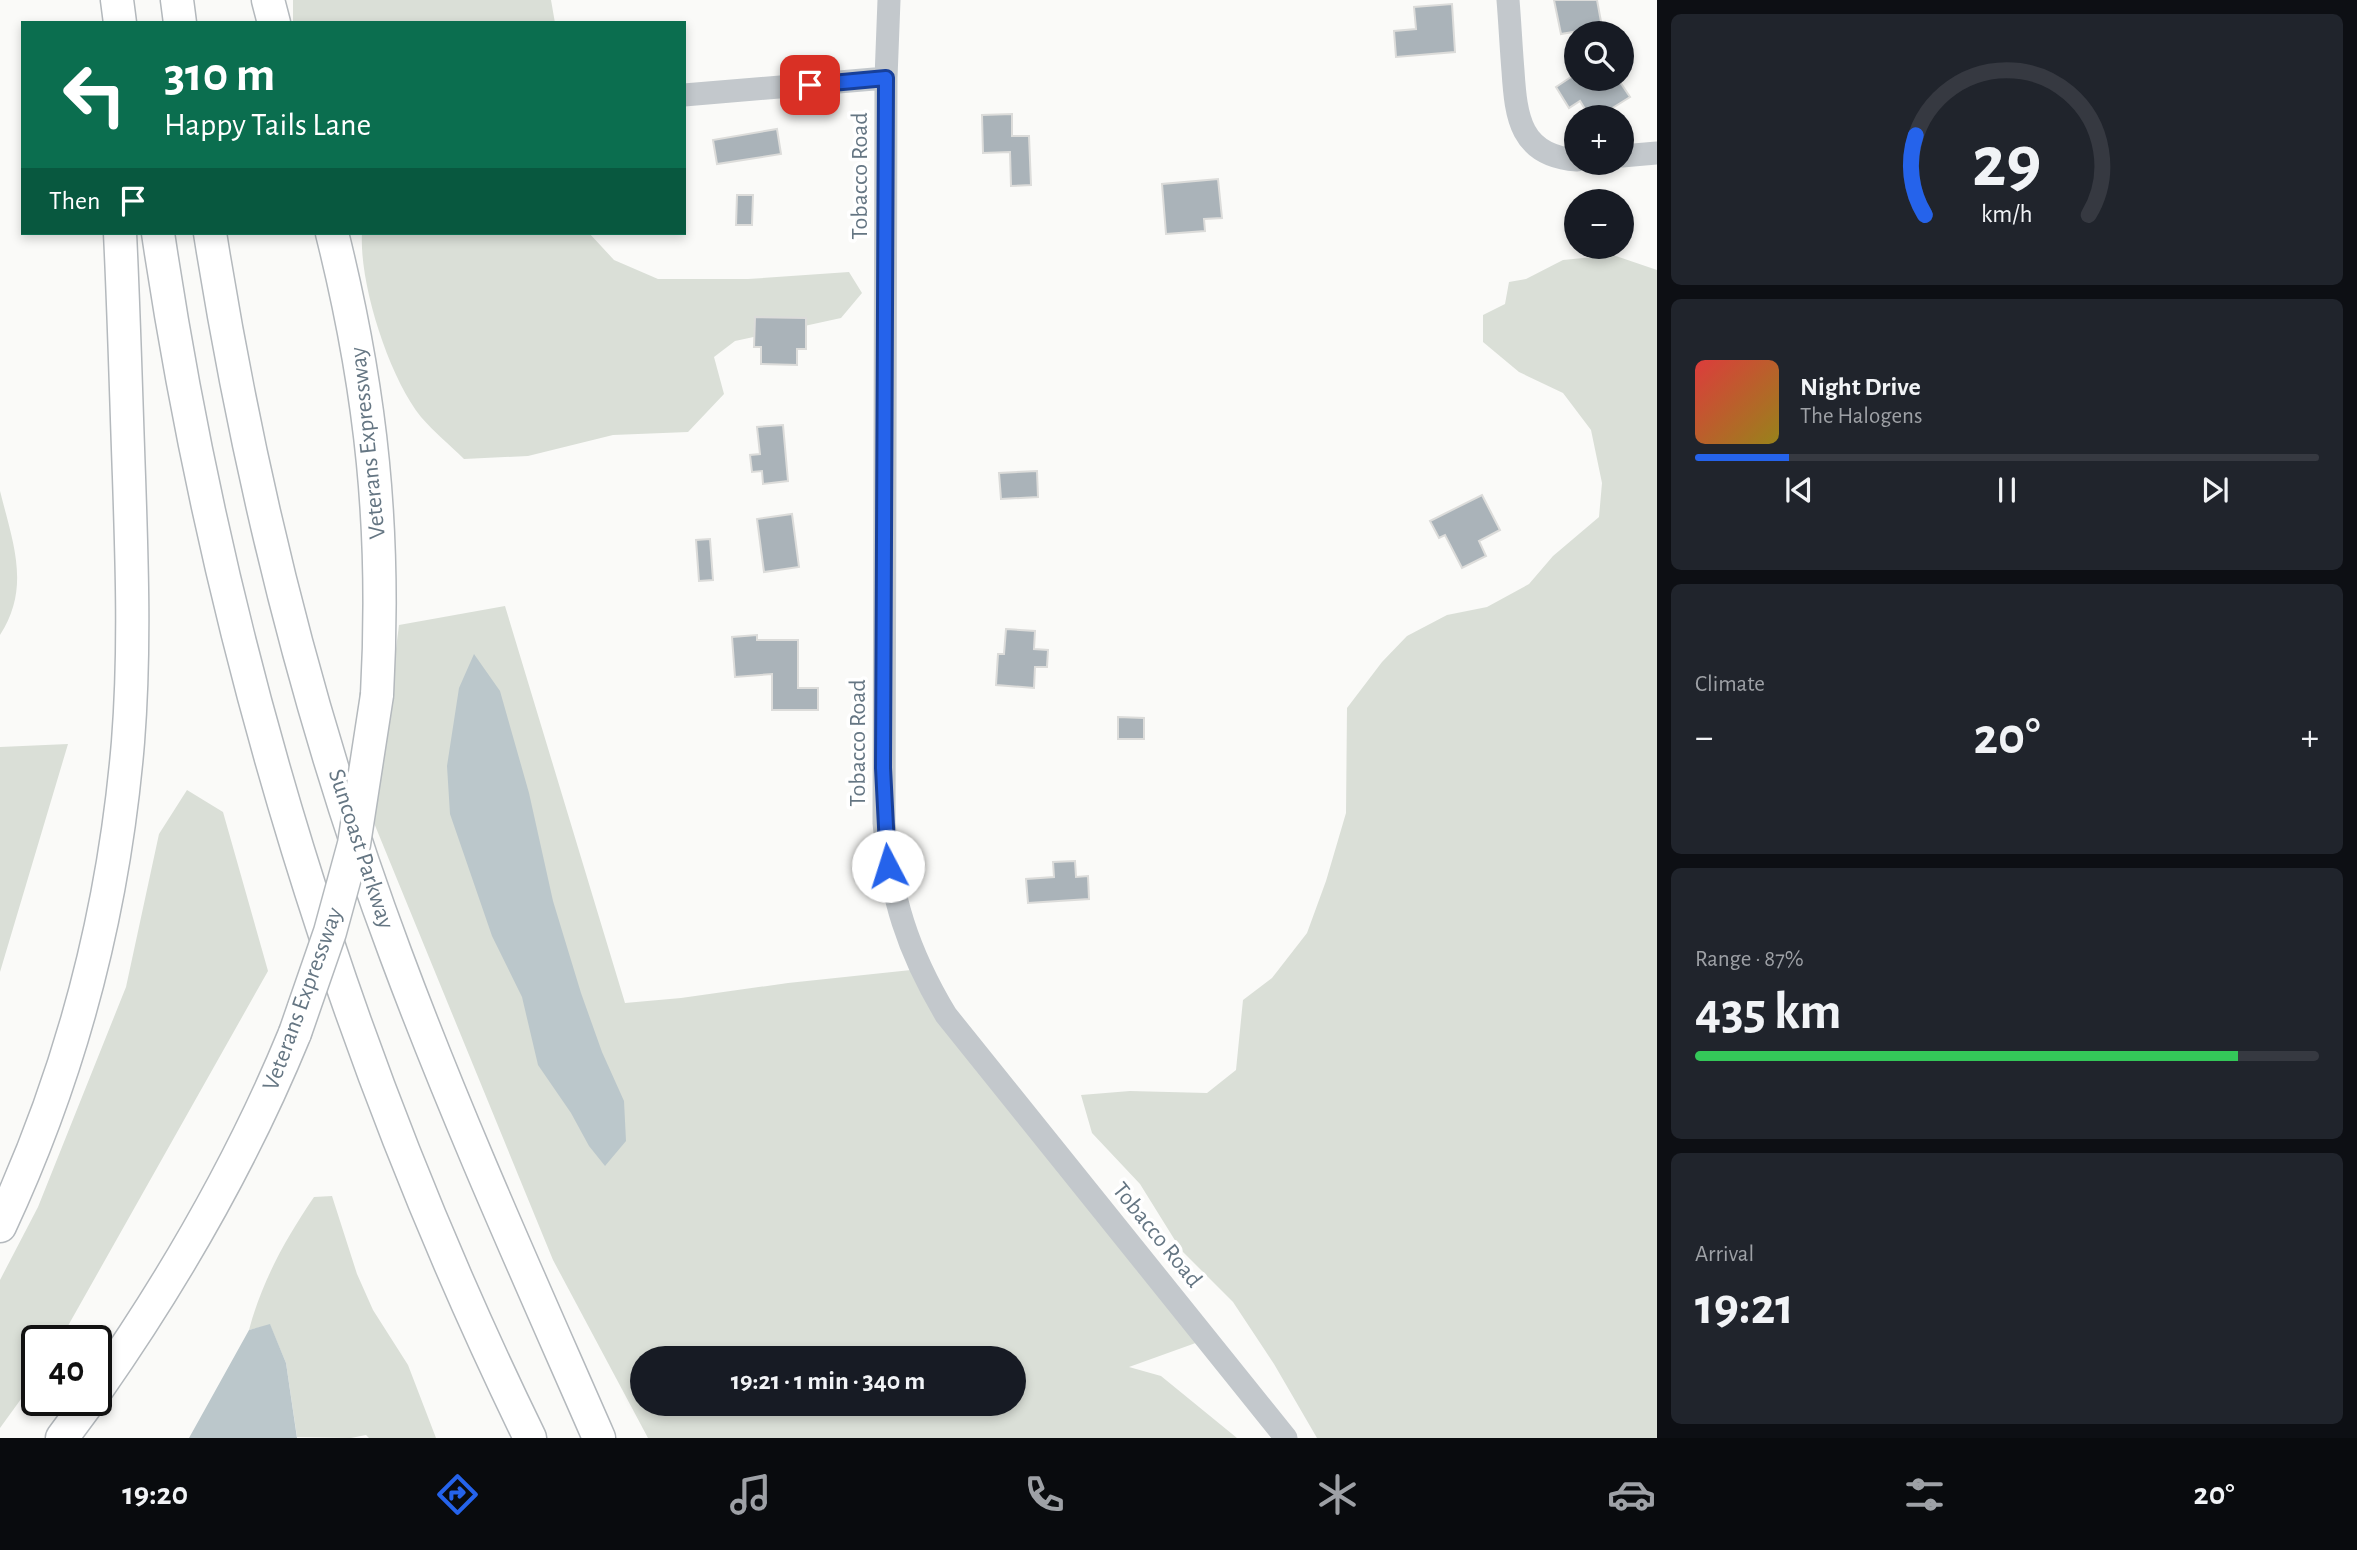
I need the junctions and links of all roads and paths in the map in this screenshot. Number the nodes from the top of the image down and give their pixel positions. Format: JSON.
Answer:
{"nodes":[{"id":1,"x":117,"y":0,"type":"edge"},
{"id":2,"x":177,"y":0,"type":"edge"},
{"id":3,"x":268,"y":0,"type":"edge"},
{"id":4,"x":889,"y":0,"type":"edge"},
{"id":5,"x":1508,"y":0,"type":"edge"},
{"id":6,"x":120,"y":21,"type":"edge"},
{"id":7,"x":180,"y":21,"type":"edge"},
{"id":8,"x":273,"y":21,"type":"edge"},
{"id":9,"x":886,"y":78,"type":"junction"},
{"id":10,"x":686,"y":95,"type":"edge"},
{"id":11,"x":1657,"y":153,"type":"edge"},
{"id":12,"x":1634,"y":155,"type":"edge"},
{"id":13,"x":1564,"y":156,"type":"edge"},
{"id":14,"x":120,"y":235,"type":"edge"},
{"id":15,"x":158,"y":235,"type":"edge"},
{"id":16,"x":210,"y":235,"type":"edge"},
{"id":17,"x":332,"y":235,"type":"edge"},
{"id":18,"x":0,"y":1226,"type":"edge"},
{"id":19,"x":536,"y":1296,"type":"junction"},
{"id":20,"x":493,"y":1363,"type":"junction"},
{"id":21,"x":112,"y":1368,"type":"edge"},
{"id":22,"x":78,"y":1416,"type":"edge"},
{"id":23,"x":62,"y":1438,"type":"edge"},
{"id":24,"x":520,"y":1438,"type":"edge"},
{"id":25,"x":530,"y":1438,"type":"edge"},
{"id":26,"x":599,"y":1438,"type":"edge"},
{"id":27,"x":616,"y":1438,"type":"edge"},
{"id":28,"x":1286,"y":1438,"type":"edge"}],
"edges":[{"from":1,"to":6,"type":"highway"},
{"from":2,"to":7,"type":"highway"},
{"from":3,"to":8,"type":"highway"},
{"from":4,"to":9,"type":"street","name":"Tobacco Road"},
{"from":5,"to":13,"type":"street"},
{"from":9,"to":10,"type":"street"},
{"from":9,"to":28,"type":"street","name":"Tobacco Road"},
{"from":11,"to":12,"type":"street"},
{"from":14,"to":18,"type":"highway"},
{"from":15,"to":20,"type":"highway"},
{"from":16,"to":19,"type":"highway","name":"Suncoast Parkway"},
{"from":17,"to":21,"type":"highway","name":"Veterans Expressway","bridge":true},
{"from":19,"to":26,"type":"highway","name":"Suncoast Parkway"},
{"from":19,"to":27,"type":"highway"},
{"from":20,"to":24,"type":"highway"},
{"from":20,"to":25,"type":"highway"},
{"from":22,"to":23,"type":"highway"}]}
